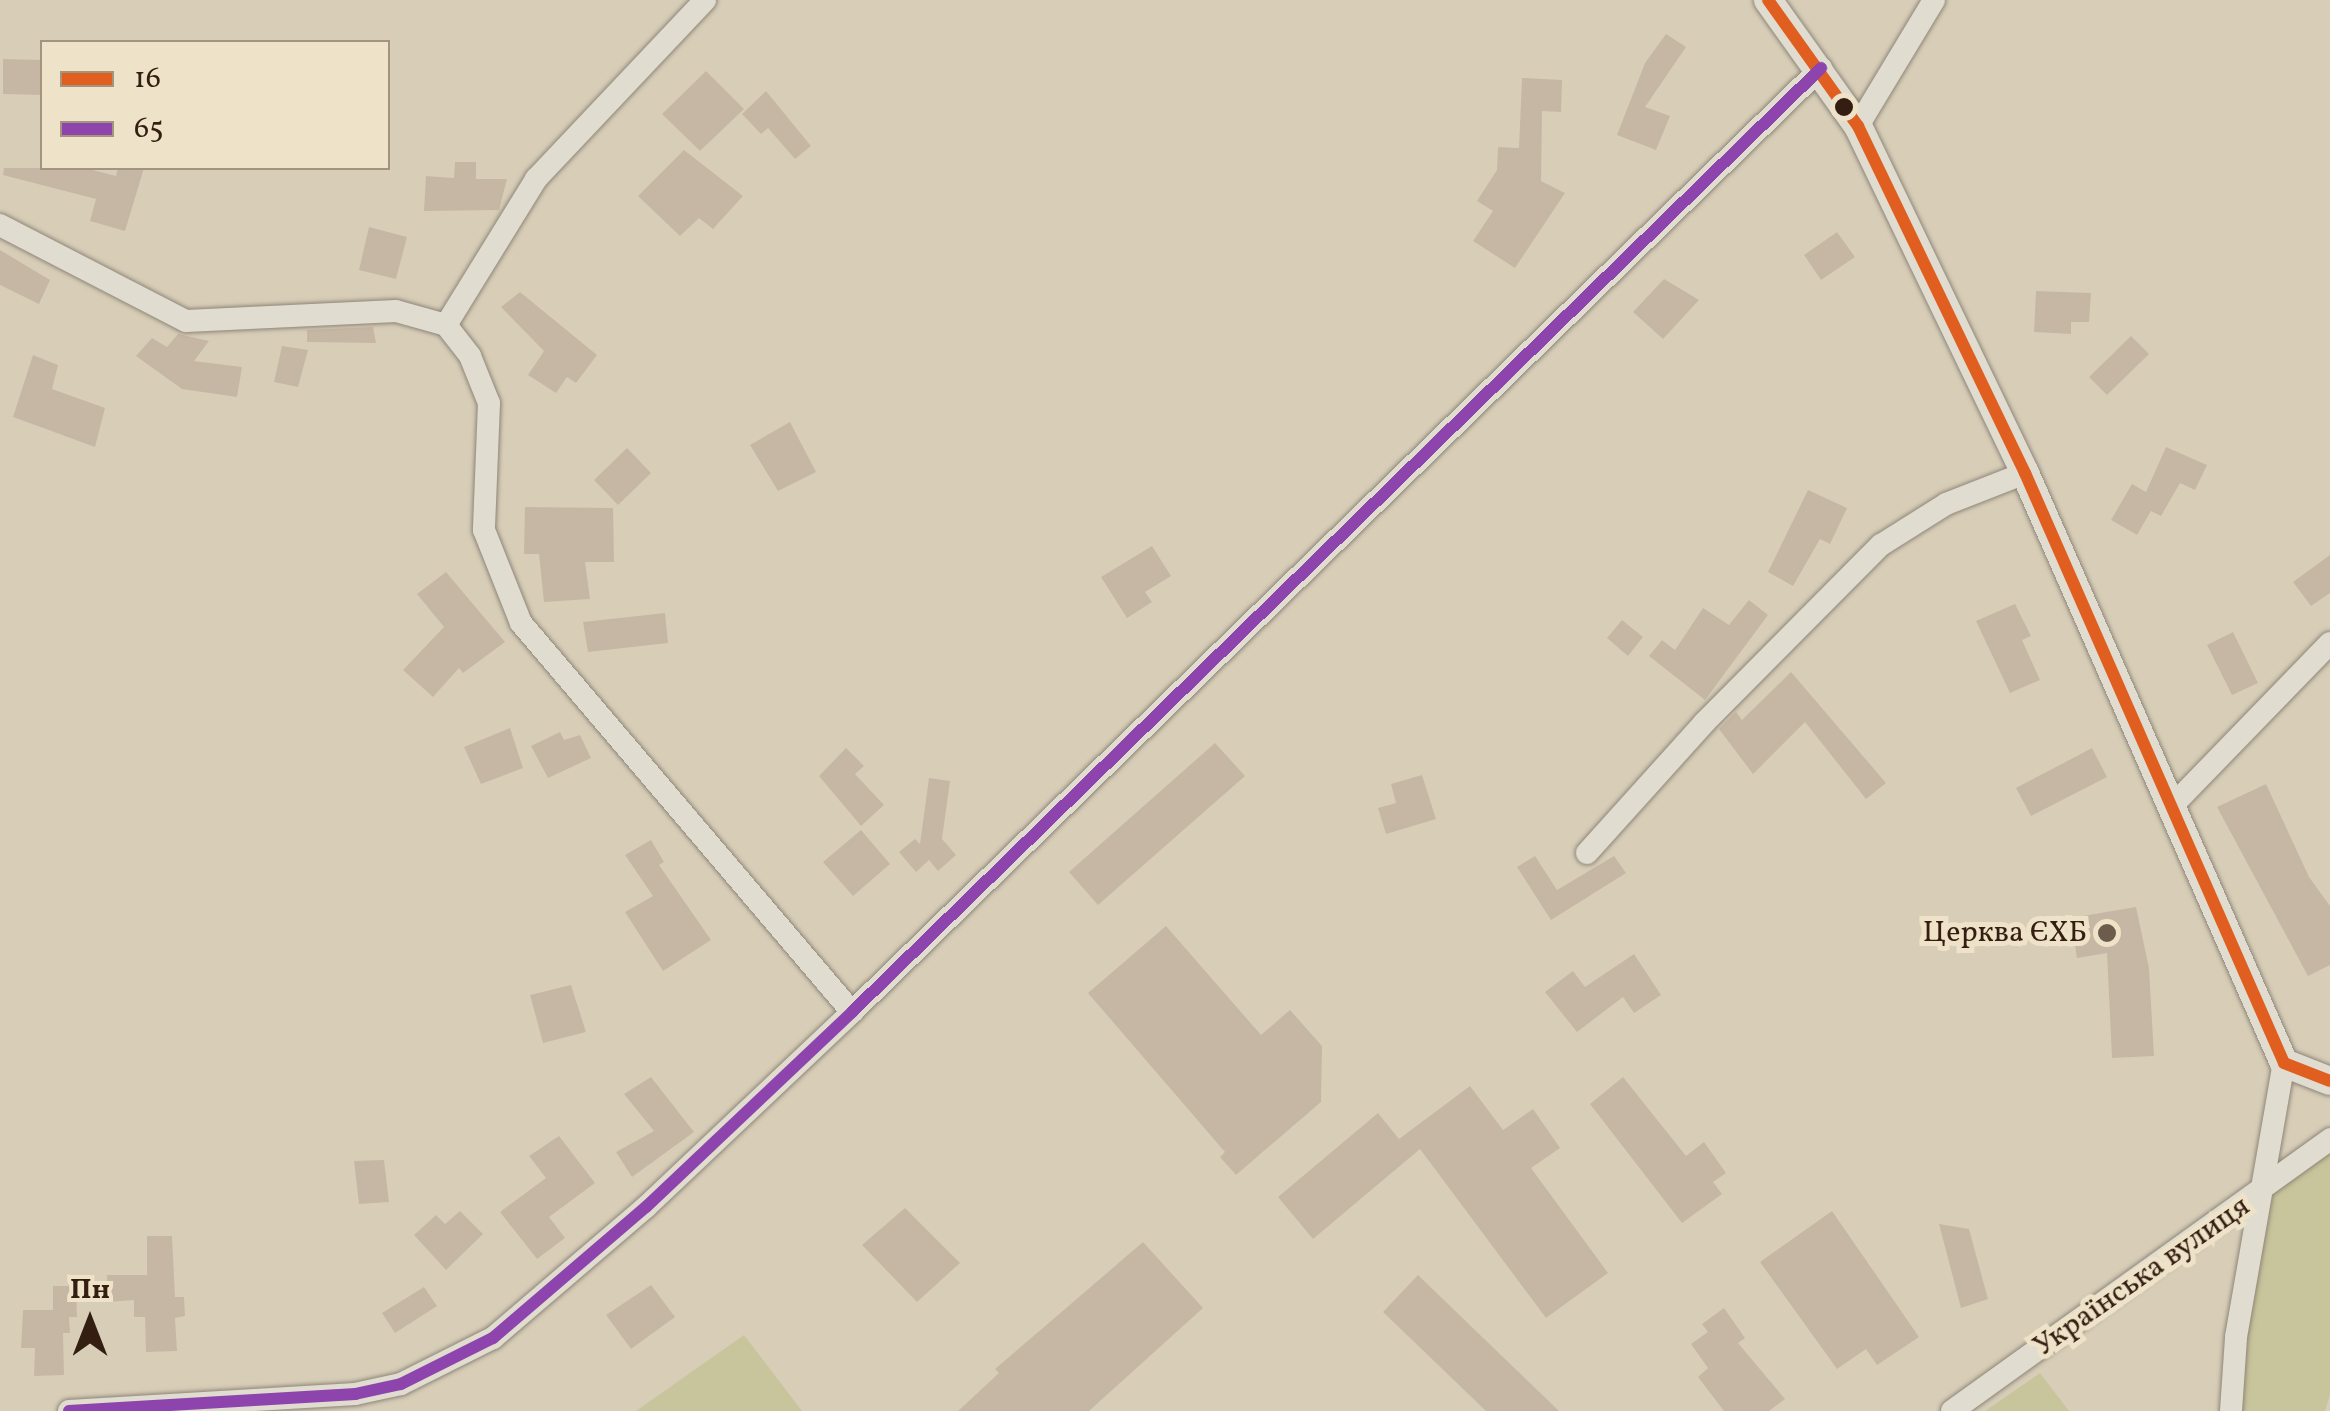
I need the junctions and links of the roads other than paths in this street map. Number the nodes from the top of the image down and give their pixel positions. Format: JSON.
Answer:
{"nodes":[{"id":1,"x":705,"y":0,"type":"edge"},
{"id":2,"x":1768,"y":0,"type":"edge"},
{"id":3,"x":1934,"y":0,"type":"edge"},
{"id":4,"x":1822,"y":68,"type":"junction"},
{"id":5,"x":1858,"y":126,"type":"junction"},
{"id":6,"x":0,"y":225,"type":"edge"},
{"id":7,"x":446,"y":325,"type":"junction"},
{"id":8,"x":2025,"y":473,"type":"junction"},
{"id":9,"x":2330,"y":643,"type":"edge"},
{"id":10,"x":2174,"y":804,"type":"junction"},
{"id":11,"x":1588,"y":853,"type":"dead end"},
{"id":12,"x":852,"y":1012,"type":"junction"},
{"id":13,"x":2284,"y":1063,"type":"junction"},
{"id":14,"x":2330,"y":1081,"type":"edge"},
{"id":15,"x":2330,"y":1139,"type":"edge"},
{"id":16,"x":2267,"y":1188,"type":"junction"},
{"id":17,"x":69,"y":1411,"type":"edge"},
{"id":18,"x":1952,"y":1411,"type":"edge"},
{"id":19,"x":2231,"y":1411,"type":"edge"}],
"edges":[{"from":1,"to":7,"type":"street"},
{"from":2,"to":4,"type":"street"},
{"from":3,"to":5,"type":"street"},
{"from":4,"to":5,"type":"street"},
{"from":4,"to":12,"type":"street"},
{"from":5,"to":8,"type":"street"},
{"from":6,"to":7,"type":"street"},
{"from":7,"to":12,"type":"street"},
{"from":8,"to":10,"type":"street"},
{"from":8,"to":11,"type":"street"},
{"from":9,"to":10,"type":"street"},
{"from":10,"to":13,"type":"street"},
{"from":12,"to":17,"type":"street"},
{"from":13,"to":14,"type":"street"},
{"from":13,"to":16,"type":"street"},
{"from":15,"to":16,"type":"street","name":"Українська вулиця"},
{"from":16,"to":18,"type":"street","name":"Українська вулиця"},
{"from":16,"to":19,"type":"street"}]}
